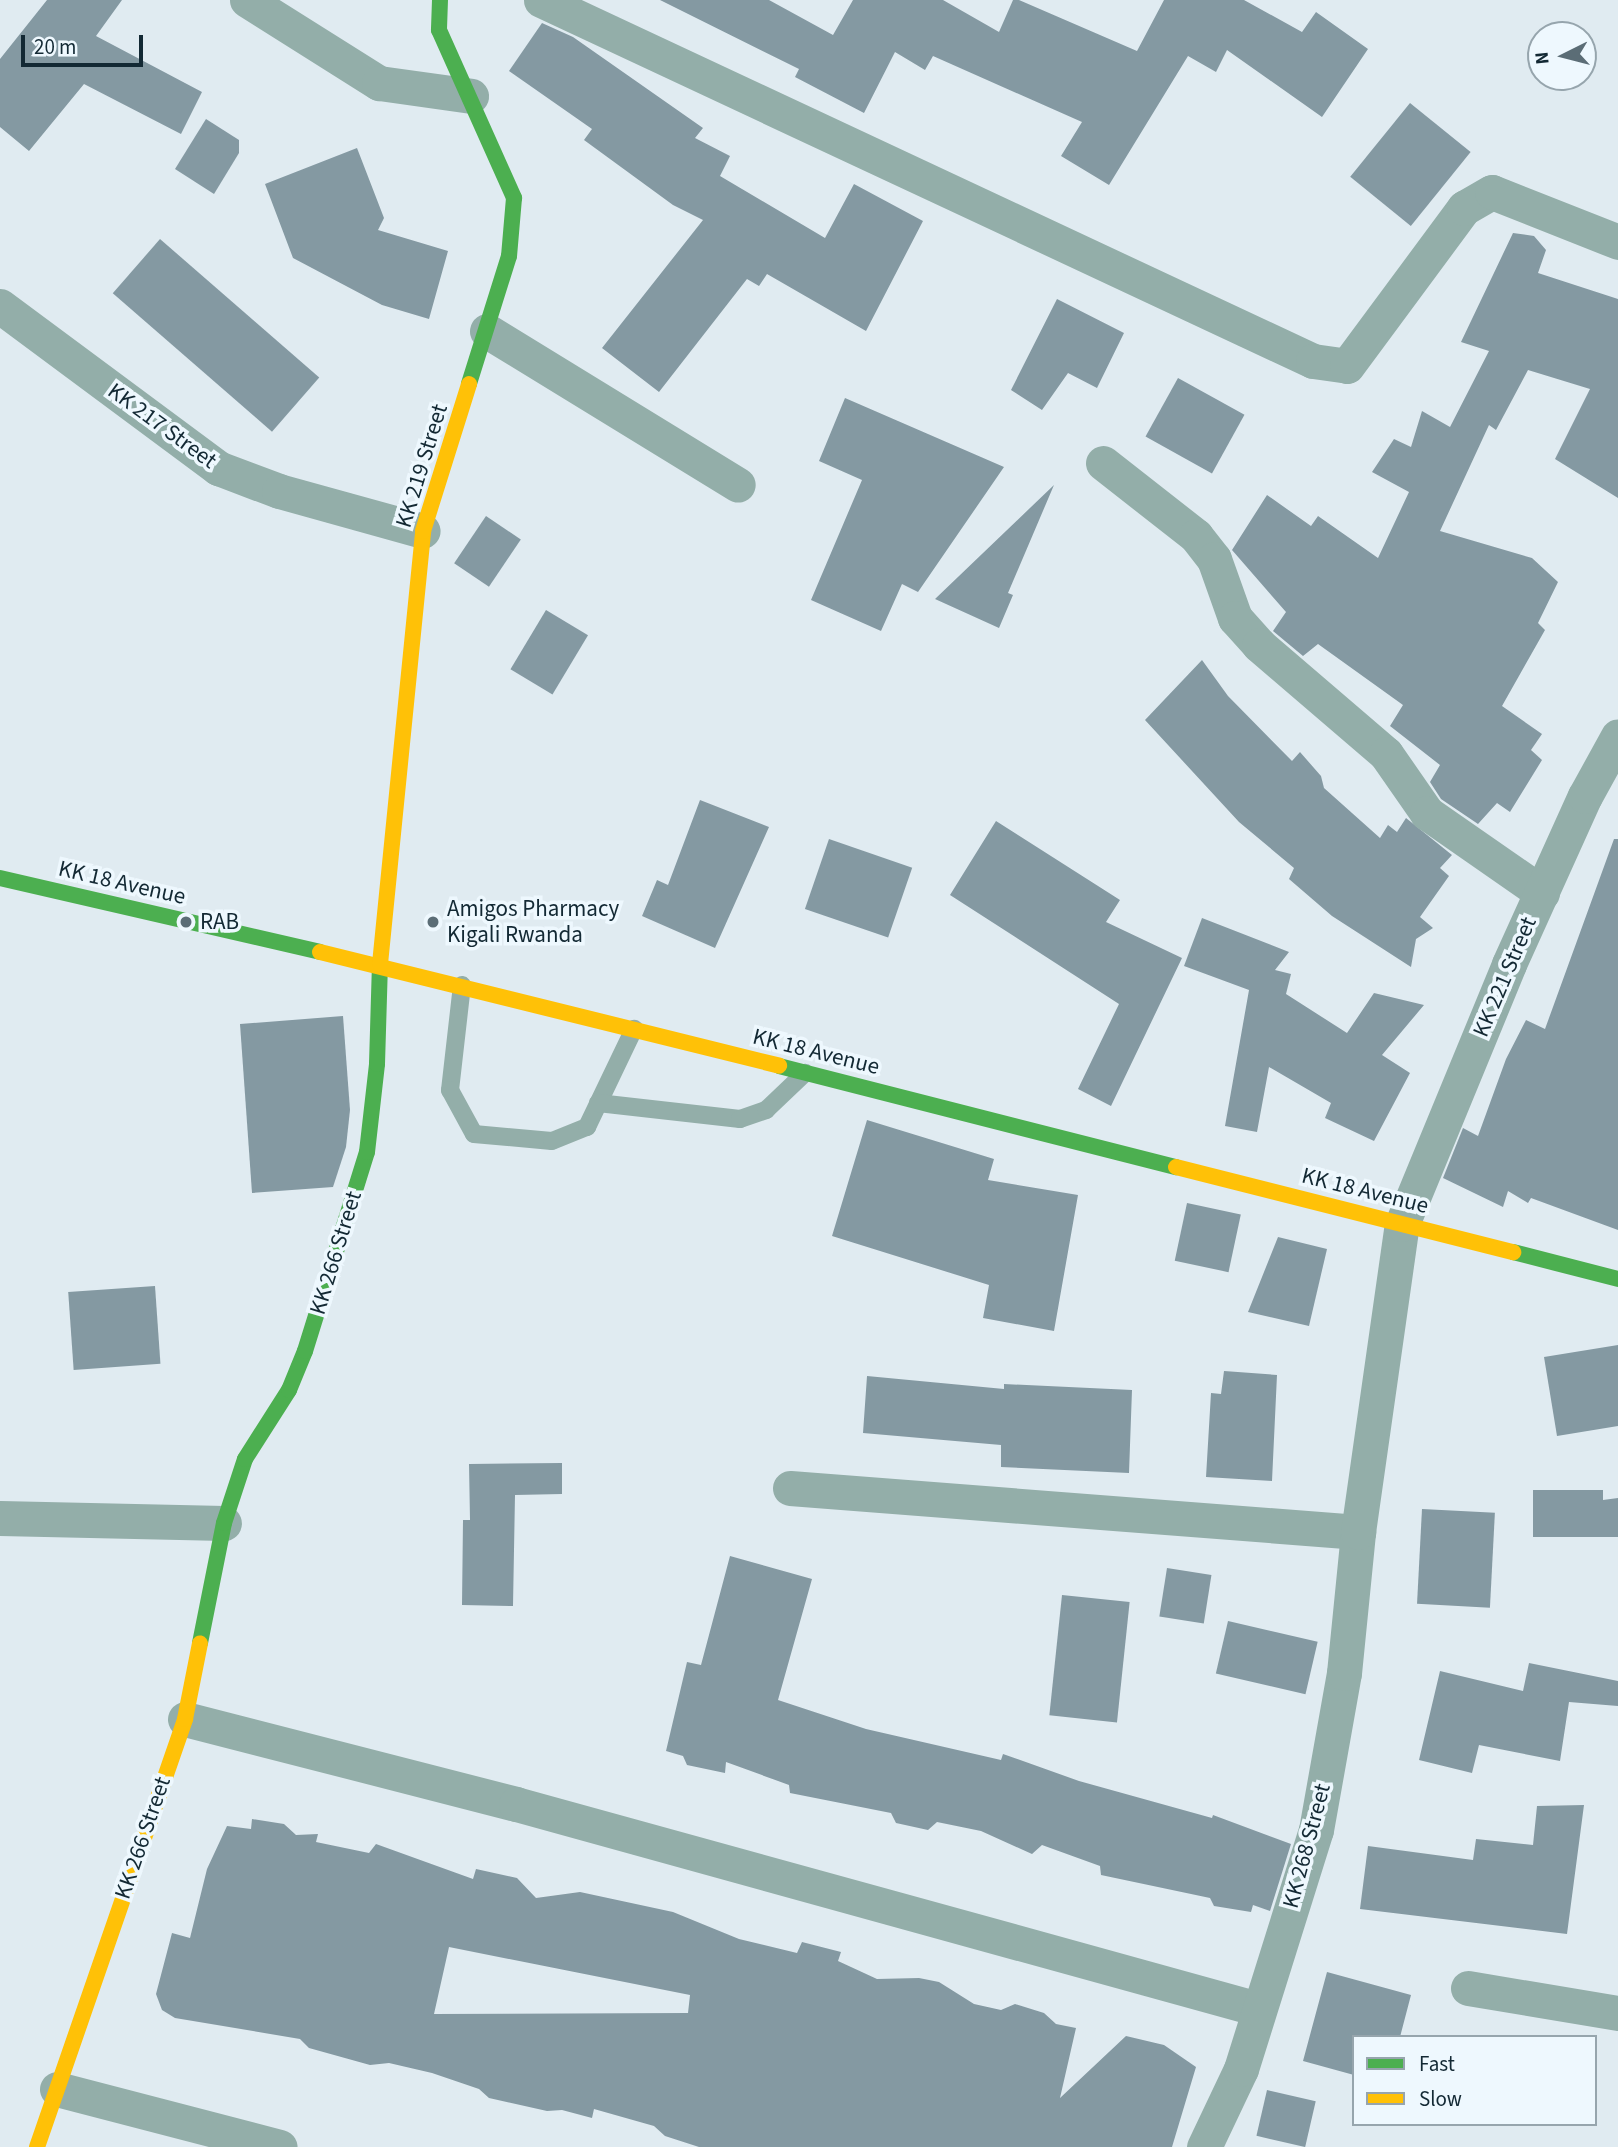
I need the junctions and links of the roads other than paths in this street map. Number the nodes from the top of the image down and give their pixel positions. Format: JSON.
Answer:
{"nodes":[{"id":1,"x":247,"y":0,"type":"edge"},
{"id":2,"x":440,"y":0,"type":"edge"},
{"id":3,"x":541,"y":0,"type":"edge"},
{"id":4,"x":471,"y":96,"type":"junction"},
{"id":5,"x":1618,"y":242,"type":"edge"},
{"id":6,"x":0,"y":306,"type":"edge"},
{"id":7,"x":486,"y":331,"type":"junction"},
{"id":8,"x":1102,"y":463,"type":"dead end"},
{"id":9,"x":738,"y":485,"type":"dead end"},
{"id":10,"x":423,"y":531,"type":"junction"},
{"id":11,"x":1618,"y":736,"type":"edge"},
{"id":12,"x":0,"y":878,"type":"edge"},
{"id":13,"x":1542,"y":893,"type":"junction"},
{"id":14,"x":380,"y":965,"type":"junction"},
{"id":15,"x":462,"y":985,"type":"junction"},
{"id":16,"x":634,"y":1029,"type":"junction"},
{"id":17,"x":805,"y":1073,"type":"junction"},
{"id":18,"x":598,"y":1103,"type":"junction"},
{"id":19,"x":1402,"y":1224,"type":"junction"},
{"id":20,"x":1618,"y":1279,"type":"edge"},
{"id":21,"x":790,"y":1488,"type":"dead end"},
{"id":22,"x":0,"y":1518,"type":"edge"},
{"id":23,"x":224,"y":1523,"type":"junction"},
{"id":24,"x":1357,"y":1532,"type":"junction"},
{"id":25,"x":185,"y":1719,"type":"junction"},
{"id":26,"x":1468,"y":1988,"type":"dead end"},
{"id":27,"x":1258,"y":2009,"type":"junction"},
{"id":28,"x":1618,"y":2013,"type":"edge"},
{"id":29,"x":57,"y":2090,"type":"junction"},
{"id":30,"x":37,"y":2147,"type":"edge"},
{"id":31,"x":280,"y":2147,"type":"edge"},
{"id":32,"x":1204,"y":2147,"type":"edge"}],
"edges":[{"from":1,"to":4,"type":"street"},
{"from":2,"to":4,"type":"street","name":"KK 219 Street"},
{"from":3,"to":5,"type":"street"},
{"from":4,"to":7,"type":"street","name":"KK 219 Street"},
{"from":6,"to":10,"type":"street","name":"KK 217 Street"},
{"from":7,"to":9,"type":"street"},
{"from":7,"to":10,"type":"street","name":"KK 219 Street"},
{"from":8,"to":13,"type":"street"},
{"from":10,"to":14,"type":"street","name":"KK 219 Street"},
{"from":11,"to":13,"type":"street","name":"KK 221 Street"},
{"from":12,"to":14,"type":"street","name":"KK 18 Avenue"},
{"from":13,"to":19,"type":"street","name":"KK 221 Street"},
{"from":14,"to":15,"type":"street","name":"KK 18 Avenue"},
{"from":14,"to":23,"type":"street","name":"KK 266 Street"},
{"from":15,"to":16,"type":"street","name":"KK 18 Avenue"},
{"from":15,"to":18,"type":"lane"},
{"from":16,"to":17,"type":"street","name":"KK 18 Avenue"},
{"from":16,"to":18,"type":"lane"},
{"from":17,"to":18,"type":"lane"},
{"from":17,"to":19,"type":"street","name":"KK 18 Avenue"},
{"from":19,"to":20,"type":"street","name":"KK 18 Avenue"},
{"from":19,"to":24,"type":"street","name":"KK 268 Street"},
{"from":21,"to":24,"type":"street"},
{"from":22,"to":23,"type":"street"},
{"from":23,"to":25,"type":"street","name":"KK 266 Street"},
{"from":24,"to":27,"type":"street","name":"KK 268 Street"},
{"from":25,"to":27,"type":"street"},
{"from":25,"to":29,"type":"street","name":"KK 266 Street"},
{"from":26,"to":28,"type":"street"},
{"from":27,"to":32,"type":"street","name":"KK 268 Street"},
{"from":29,"to":30,"type":"street","name":"KK 266 Street"},
{"from":29,"to":31,"type":"street"}]}
